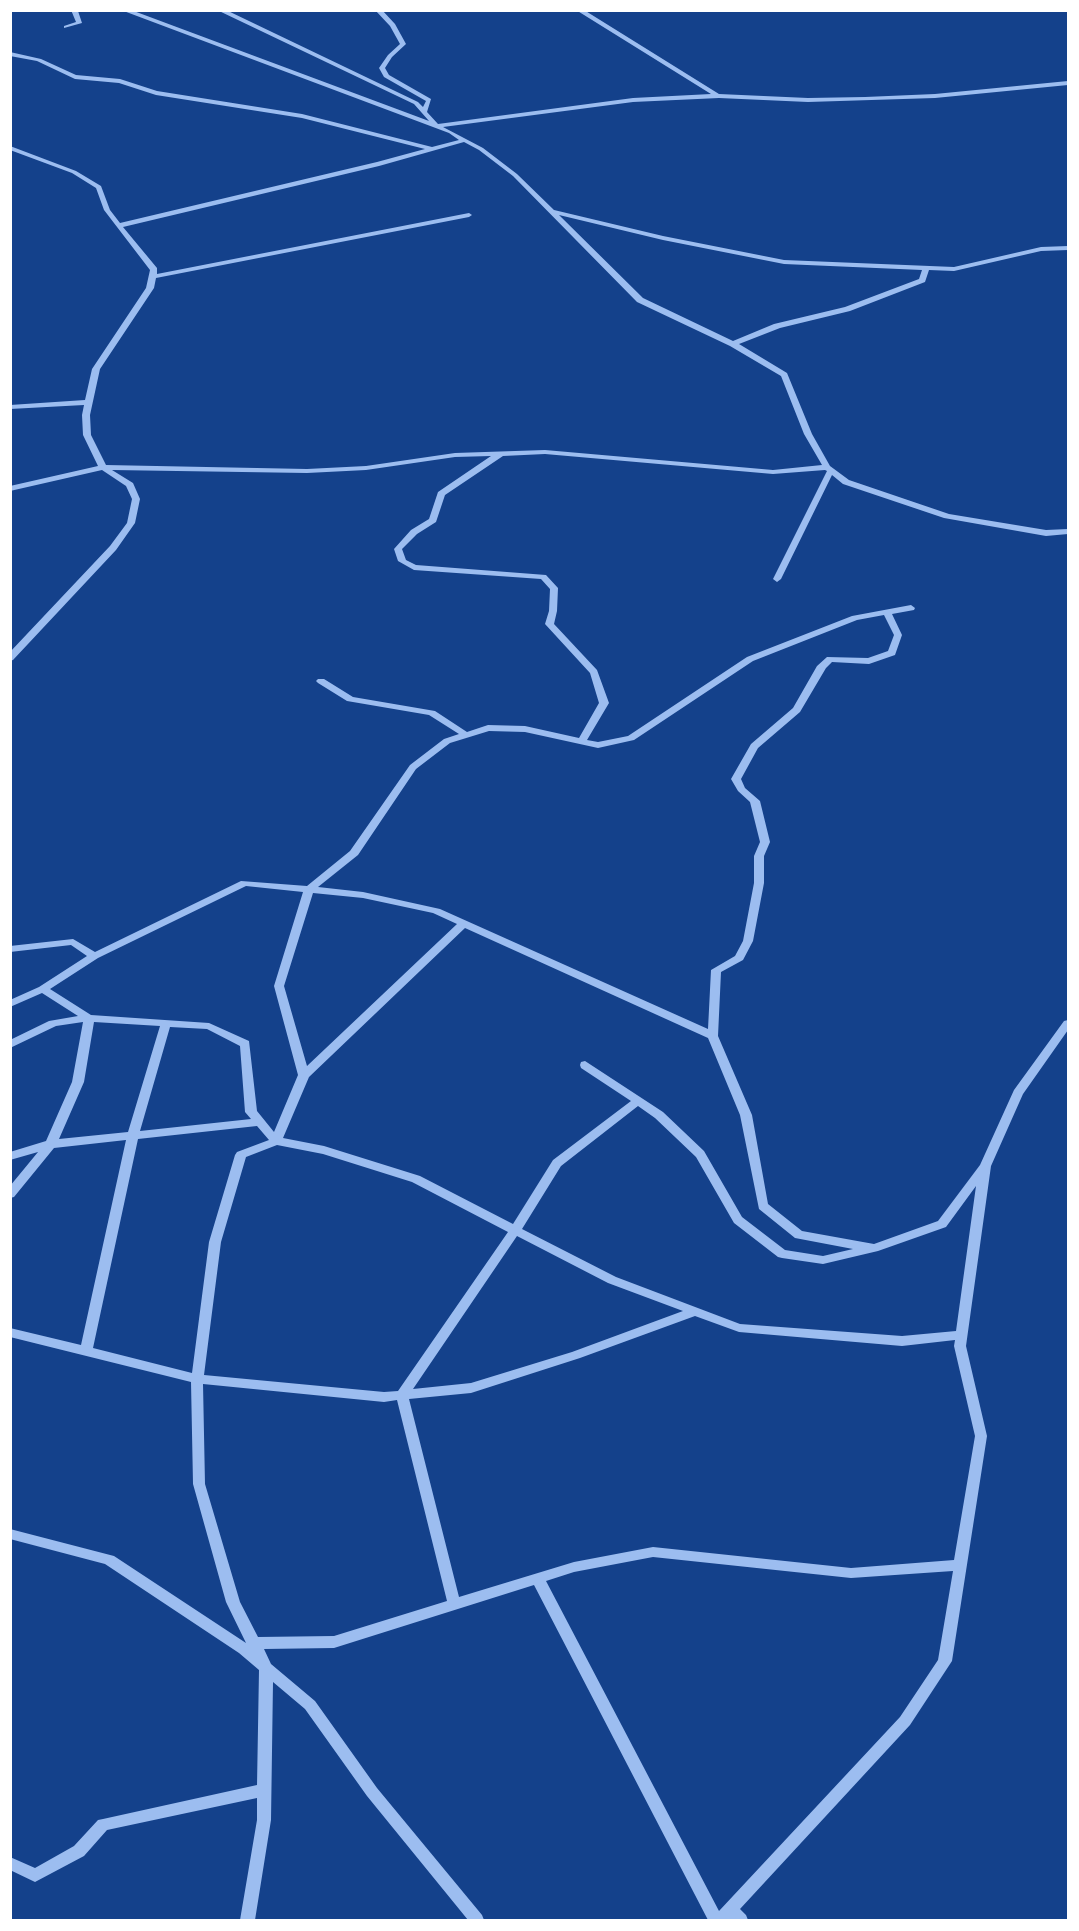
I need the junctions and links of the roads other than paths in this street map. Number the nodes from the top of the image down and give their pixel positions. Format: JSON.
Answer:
{"nodes":[{"id":1,"x":74,"y":10,"type":"edge"},
{"id":2,"x":124,"y":10,"type":"edge"},
{"id":3,"x":220,"y":10,"type":"edge"},
{"id":4,"x":378,"y":10,"type":"edge"},
{"id":5,"x":579,"y":10,"type":"edge"},
{"id":6,"x":66,"y":27,"type":"dead end"},
{"id":7,"x":10,"y":54,"type":"edge"},
{"id":8,"x":1068,"y":83,"type":"edge"},
{"id":9,"x":718,"y":96,"type":"junction"},
{"id":10,"x":424,"y":112,"type":"junction"},
{"id":11,"x":436,"y":126,"type":"junction"},
{"id":12,"x":465,"y":140,"type":"junction"},
{"id":13,"x":10,"y":148,"type":"edge"},
{"id":14,"x":432,"y":149,"type":"junction"},
{"id":15,"x":554,"y":212,"type":"junction"},
{"id":16,"x":469,"y":215,"type":"dead end"},
{"id":17,"x":118,"y":226,"type":"junction"},
{"id":18,"x":1068,"y":248,"type":"edge"},
{"id":19,"x":926,"y":269,"type":"junction"},
{"id":20,"x":152,"y":277,"type":"junction"},
{"id":21,"x":732,"y":344,"type":"junction"},
{"id":22,"x":89,"y":402,"type":"junction"},
{"id":23,"x":10,"y":407,"type":"edge"},
{"id":24,"x":501,"y":453,"type":"junction"},
{"id":25,"x":103,"y":466,"type":"junction"},
{"id":26,"x":829,"y":469,"type":"junction"},
{"id":27,"x":10,"y":489,"type":"edge"},
{"id":28,"x":1068,"y":532,"type":"edge"},
{"id":29,"x":777,"y":579,"type":"dead end"},
{"id":30,"x":911,"y":608,"type":"dead end"},
{"id":31,"x":887,"y":612,"type":"junction"},
{"id":32,"x":10,"y":658,"type":"edge"},
{"id":33,"x":321,"y":681,"type":"dead end"},
{"id":34,"x":466,"y":735,"type":"junction"},
{"id":35,"x":582,"y":741,"type":"junction"},
{"id":36,"x":309,"y":890,"type":"junction"},
{"id":37,"x":464,"y":923,"type":"junction"},
{"id":38,"x":10,"y":949,"type":"edge"},
{"id":39,"x":94,"y":956,"type":"junction"},
{"id":40,"x":43,"y":989,"type":"junction"},
{"id":41,"x":10,"y":1004,"type":"edge"},
{"id":42,"x":89,"y":1018,"type":"junction"},
{"id":43,"x":166,"y":1023,"type":"junction"},
{"id":44,"x":1068,"y":1023,"type":"edge"},
{"id":45,"x":713,"y":1036,"type":"junction"},
{"id":46,"x":10,"y":1045,"type":"edge"},
{"id":47,"x":585,"y":1065,"type":"dead end"},
{"id":48,"x":304,"y":1075,"type":"junction"},
{"id":49,"x":639,"y":1101,"type":"junction"},
{"id":50,"x":260,"y":1122,"type":"junction"},
{"id":51,"x":133,"y":1135,"type":"junction"},
{"id":52,"x":276,"y":1141,"type":"junction"},
{"id":53,"x":51,"y":1144,"type":"junction"},
{"id":54,"x":10,"y":1156,"type":"edge"},
{"id":55,"x":985,"y":1166,"type":"junction"},
{"id":56,"x":10,"y":1194,"type":"edge"},
{"id":57,"x":515,"y":1231,"type":"junction"},
{"id":58,"x":874,"y":1248,"type":"junction"},
{"id":59,"x":697,"y":1311,"type":"junction"},
{"id":60,"x":10,"y":1332,"type":"edge"},
{"id":61,"x":962,"y":1335,"type":"junction"},
{"id":62,"x":86,"y":1351,"type":"junction"},
{"id":63,"x":197,"y":1379,"type":"junction"},
{"id":64,"x":402,"y":1395,"type":"junction"},
{"id":65,"x":10,"y":1534,"type":"edge"},
{"id":66,"x":959,"y":1565,"type":"junction"},
{"id":67,"x":537,"y":1578,"type":"junction"},
{"id":68,"x":454,"y":1604,"type":"junction"},
{"id":69,"x":253,"y":1643,"type":"junction"},
{"id":70,"x":266,"y":1667,"type":"junction"},
{"id":71,"x":264,"y":1790,"type":"junction"},
{"id":72,"x":10,"y":1863,"type":"edge"},
{"id":73,"x":727,"y":1918,"type":"edge"},
{"id":74,"x":248,"y":1920,"type":"edge"},
{"id":75,"x":477,"y":1920,"type":"edge"}],
"edges":[{"from":1,"to":6,"type":"street"},
{"from":2,"to":11,"type":"street"},
{"from":3,"to":10,"type":"street"},
{"from":4,"to":10,"type":"street"},
{"from":5,"to":9,"type":"street"},
{"from":7,"to":14,"type":"street"},
{"from":8,"to":9,"type":"street"},
{"from":9,"to":11,"type":"street"},
{"from":10,"to":11,"type":"street"},
{"from":11,"to":12,"type":"street"},
{"from":12,"to":14,"type":"street"},
{"from":12,"to":15,"type":"street"},
{"from":13,"to":17,"type":"street"},
{"from":14,"to":17,"type":"street"},
{"from":15,"to":19,"type":"street"},
{"from":15,"to":21,"type":"street"},
{"from":16,"to":20,"type":"street"},
{"from":17,"to":20,"type":"street"},
{"from":18,"to":19,"type":"street"},
{"from":19,"to":21,"type":"street"},
{"from":20,"to":22,"type":"street"},
{"from":21,"to":26,"type":"street"},
{"from":22,"to":23,"type":"street"},
{"from":22,"to":25,"type":"street"},
{"from":24,"to":25,"type":"street"},
{"from":24,"to":26,"type":"street"},
{"from":24,"to":35,"type":"street"},
{"from":25,"to":27,"type":"street"},
{"from":25,"to":32,"type":"street"},
{"from":26,"to":28,"type":"street"},
{"from":26,"to":29,"type":"street"},
{"from":30,"to":31,"type":"street"},
{"from":31,"to":35,"type":"street"},
{"from":31,"to":45,"type":"street"},
{"from":33,"to":34,"type":"street"},
{"from":34,"to":35,"type":"street"},
{"from":34,"to":36,"type":"street"},
{"from":36,"to":37,"type":"street"},
{"from":36,"to":39,"type":"street"},
{"from":36,"to":48,"type":"street"},
{"from":37,"to":45,"type":"street"},
{"from":37,"to":48,"type":"street"},
{"from":38,"to":39,"type":"street"},
{"from":39,"to":40,"type":"street"},
{"from":40,"to":41,"type":"street"},
{"from":40,"to":42,"type":"street"},
{"from":42,"to":43,"type":"street"},
{"from":42,"to":46,"type":"street"},
{"from":42,"to":53,"type":"street"},
{"from":43,"to":50,"type":"street"},
{"from":43,"to":51,"type":"street"},
{"from":44,"to":55,"type":"street"},
{"from":45,"to":58,"type":"street"},
{"from":47,"to":49,"type":"street"},
{"from":48,"to":52,"type":"street"},
{"from":49,"to":57,"type":"street"},
{"from":49,"to":58,"type":"street"},
{"from":50,"to":51,"type":"street"},
{"from":50,"to":52,"type":"street"},
{"from":51,"to":53,"type":"street"},
{"from":51,"to":62,"type":"street"},
{"from":52,"to":57,"type":"street"},
{"from":52,"to":63,"type":"street"},
{"from":53,"to":54,"type":"street"},
{"from":53,"to":56,"type":"street"},
{"from":55,"to":58,"type":"street"},
{"from":55,"to":61,"type":"street"},
{"from":57,"to":59,"type":"street"},
{"from":57,"to":64,"type":"street"},
{"from":59,"to":61,"type":"street"},
{"from":59,"to":64,"type":"street"},
{"from":60,"to":62,"type":"street"},
{"from":61,"to":66,"type":"street"},
{"from":62,"to":63,"type":"street"},
{"from":63,"to":64,"type":"street"},
{"from":63,"to":69,"type":"street"},
{"from":64,"to":68,"type":"street"},
{"from":65,"to":70,"type":"street"},
{"from":66,"to":67,"type":"street"},
{"from":66,"to":73,"type":"street"},
{"from":67,"to":68,"type":"street"},
{"from":67,"to":73,"type":"street"},
{"from":68,"to":69,"type":"street"},
{"from":69,"to":70,"type":"street"},
{"from":70,"to":71,"type":"street"},
{"from":70,"to":75,"type":"street"},
{"from":71,"to":72,"type":"street"},
{"from":71,"to":74,"type":"street"}]}
